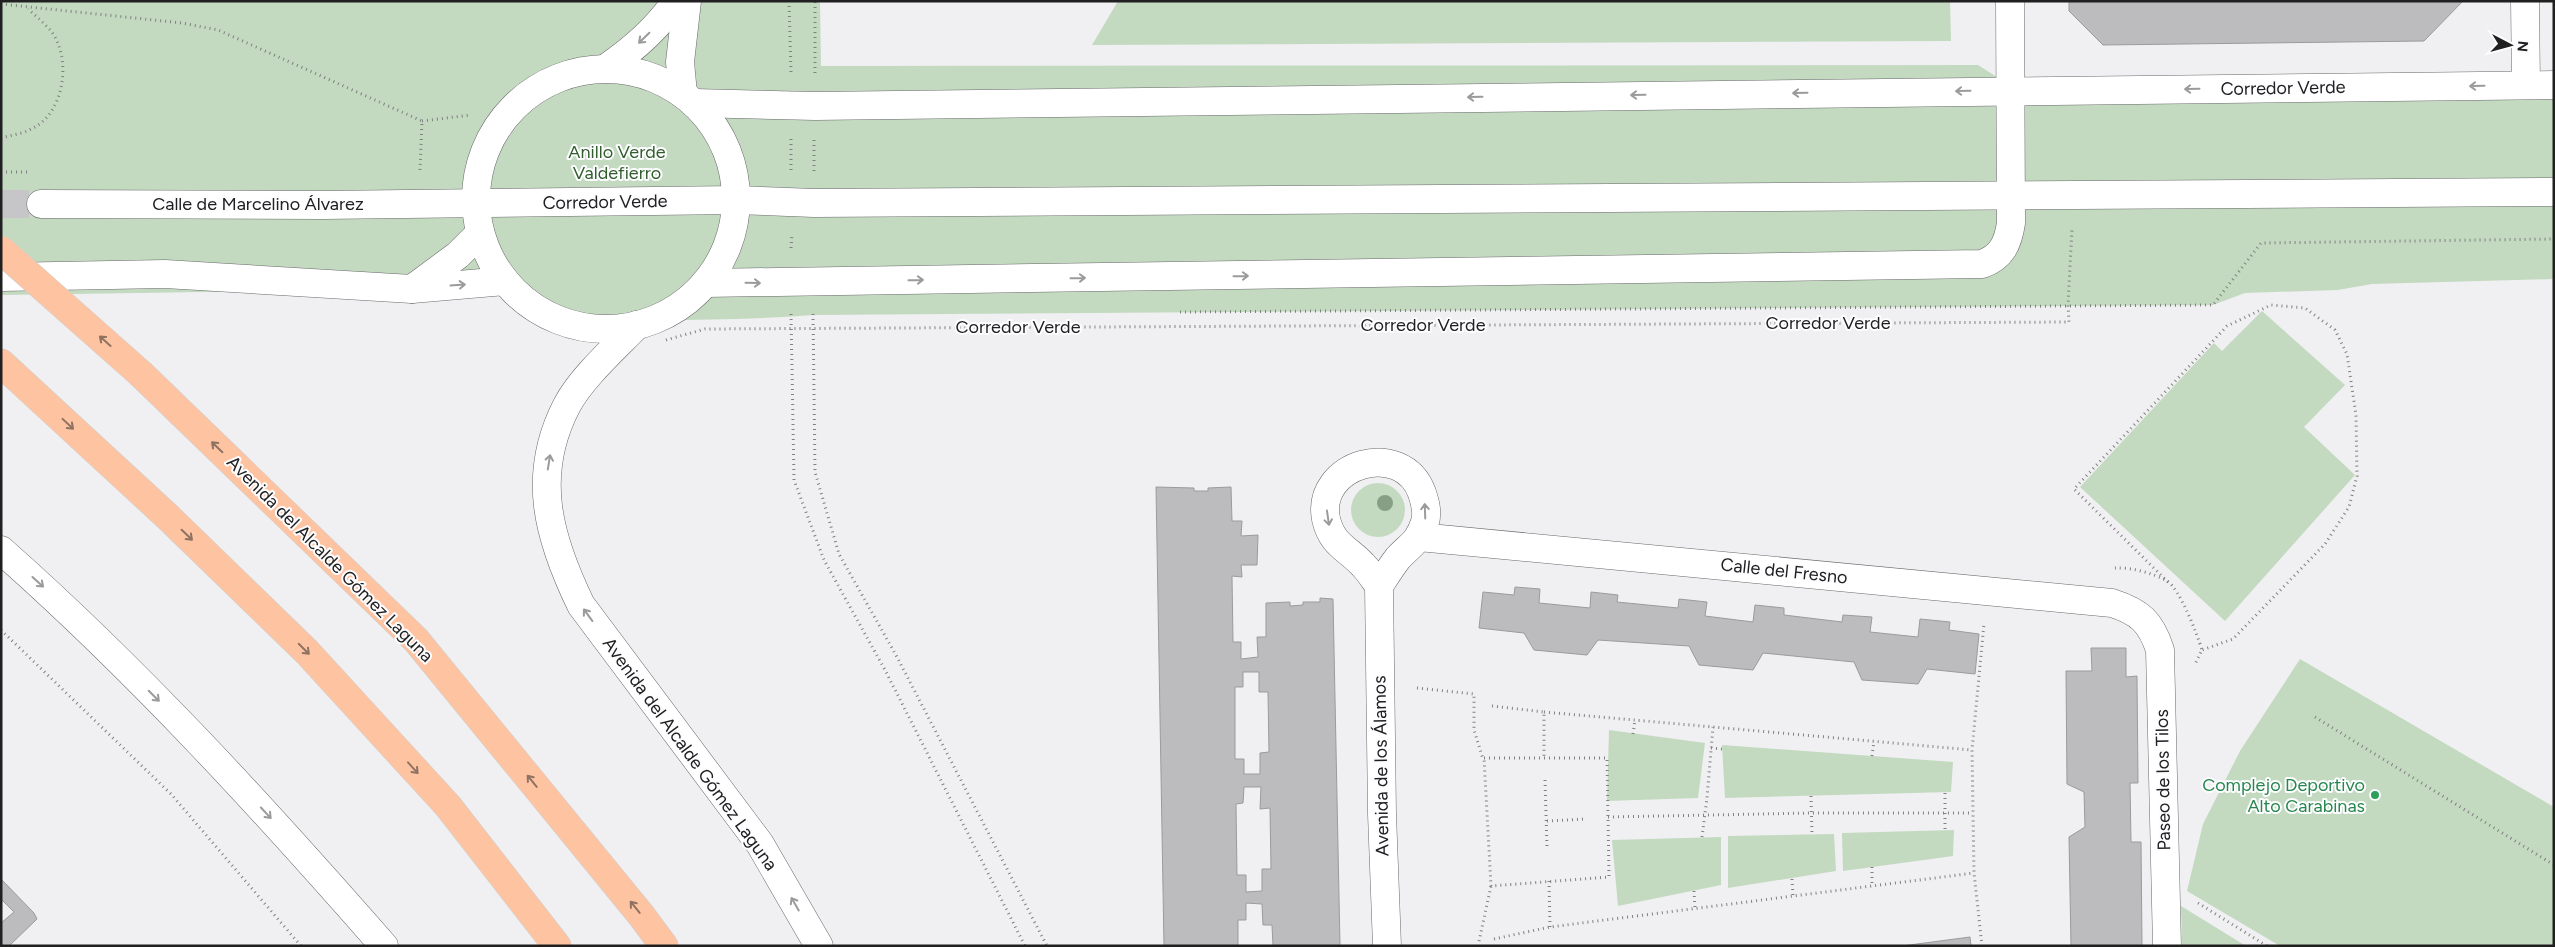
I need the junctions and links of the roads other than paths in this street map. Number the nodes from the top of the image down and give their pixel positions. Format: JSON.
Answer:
{"nodes":[{"id":1,"x":676,"y":1,"type":"edge"},
{"id":2,"x":687,"y":1,"type":"edge"},
{"id":3,"x":2010,"y":1,"type":"edge"},
{"id":4,"x":2526,"y":1,"type":"edge"},
{"id":5,"x":606,"y":68,"type":"junction"},
{"id":6,"x":2526,"y":85,"type":"junction"},
{"id":7,"x":2554,"y":85,"type":"edge"},
{"id":8,"x":2012,"y":90,"type":"junction"},
{"id":9,"x":689,"y":99,"type":"junction"},
{"id":10,"x":2554,"y":192,"type":"edge"},
{"id":11,"x":2012,"y":195,"type":"junction"},
{"id":12,"x":736,"y":200,"type":"junction"},
{"id":13,"x":475,"y":203,"type":"junction"},
{"id":14,"x":41,"y":204,"type":"tunnel mouth"},
{"id":15,"x":480,"y":233,"type":"junction"},
{"id":16,"x":1,"y":250,"type":"edge"},
{"id":17,"x":1,"y":276,"type":"edge"},
{"id":18,"x":505,"y":281,"type":"junction"},
{"id":19,"x":704,"y":284,"type":"junction"},
{"id":20,"x":412,"y":289,"type":"junction"},
{"id":21,"x":637,"y":325,"type":"junction"},
{"id":22,"x":1,"y":363,"type":"edge"},
{"id":23,"x":1420,"y":536,"type":"junction"},
{"id":24,"x":1,"y":550,"type":"edge"},
{"id":25,"x":1379,"y":586,"type":"junction"},
{"id":26,"x":2144,"y":619,"type":"joint"},
{"id":27,"x":384,"y":946,"type":"edge"},
{"id":28,"x":558,"y":946,"type":"edge"},
{"id":29,"x":664,"y":946,"type":"edge"},
{"id":30,"x":819,"y":946,"type":"edge"},
{"id":31,"x":1387,"y":946,"type":"edge"},
{"id":32,"x":2166,"y":946,"type":"edge"}],
"edges":[{"from":1,"to":5,"type":"street","one_way":true},
{"from":2,"to":9,"type":"street"},
{"from":3,"to":8,"type":"street"},
{"from":4,"to":6,"type":"street"},
{"from":5,"to":9,"type":"street","name":"Corredor Verde"},
{"from":5,"to":13,"type":"street","name":"Corredor Verde"},
{"from":6,"to":7,"type":"street","name":"Corredor Verde"},
{"from":6,"to":8,"type":"street","name":"Corredor Verde","one_way":true},
{"from":8,"to":9,"type":"street","name":"Corredor Verde","one_way":true},
{"from":8,"to":11,"type":"street"},
{"from":9,"to":12,"type":"street","name":"Corredor Verde"},
{"from":10,"to":11,"type":"street","name":"Corredor Verde"},
{"from":11,"to":12,"type":"street","name":"Corredor Verde"},
{"from":19,"to":11,"type":"street","one_way":true},
{"from":12,"to":13,"type":"street","name":"Corredor Verde"},
{"from":12,"to":19,"type":"street","name":"Corredor Verde"},
{"from":13,"to":14,"type":"street","name":"Calle de Marcelino Álvarez"},
{"from":13,"to":15,"type":"street","name":"Corredor Verde"},
{"from":15,"to":18,"type":"street","name":"Corredor Verde"},
{"from":15,"to":20,"type":"street"},
{"from":29,"to":16,"type":"main road","name":"Avenida del Alcalde Gómez Laguna","one_way":true,"bridge":true},
{"from":17,"to":20,"type":"street"},
{"from":20,"to":18,"type":"street","one_way":true},
{"from":18,"to":21,"type":"street","name":"Corredor Verde"},
{"from":19,"to":21,"type":"street","name":"Corredor Verde"},
{"from":30,"to":21,"type":"street","name":"Avenida del Alcalde Gómez Laguna","one_way":true},
{"from":22,"to":28,"type":"main road","one_way":true},
{"from":23,"to":25,"type":"street"},
{"from":23,"to":25,"type":"street","one_way":true},
{"from":23,"to":26,"type":"street","name":"Calle del Fresno"},
{"from":24,"to":27,"type":"street","one_way":true},
{"from":25,"to":31,"type":"street","name":"Avenida de los Álamos"},
{"from":26,"to":32,"type":"street","name":"Paseo de los Tilos"}]}
